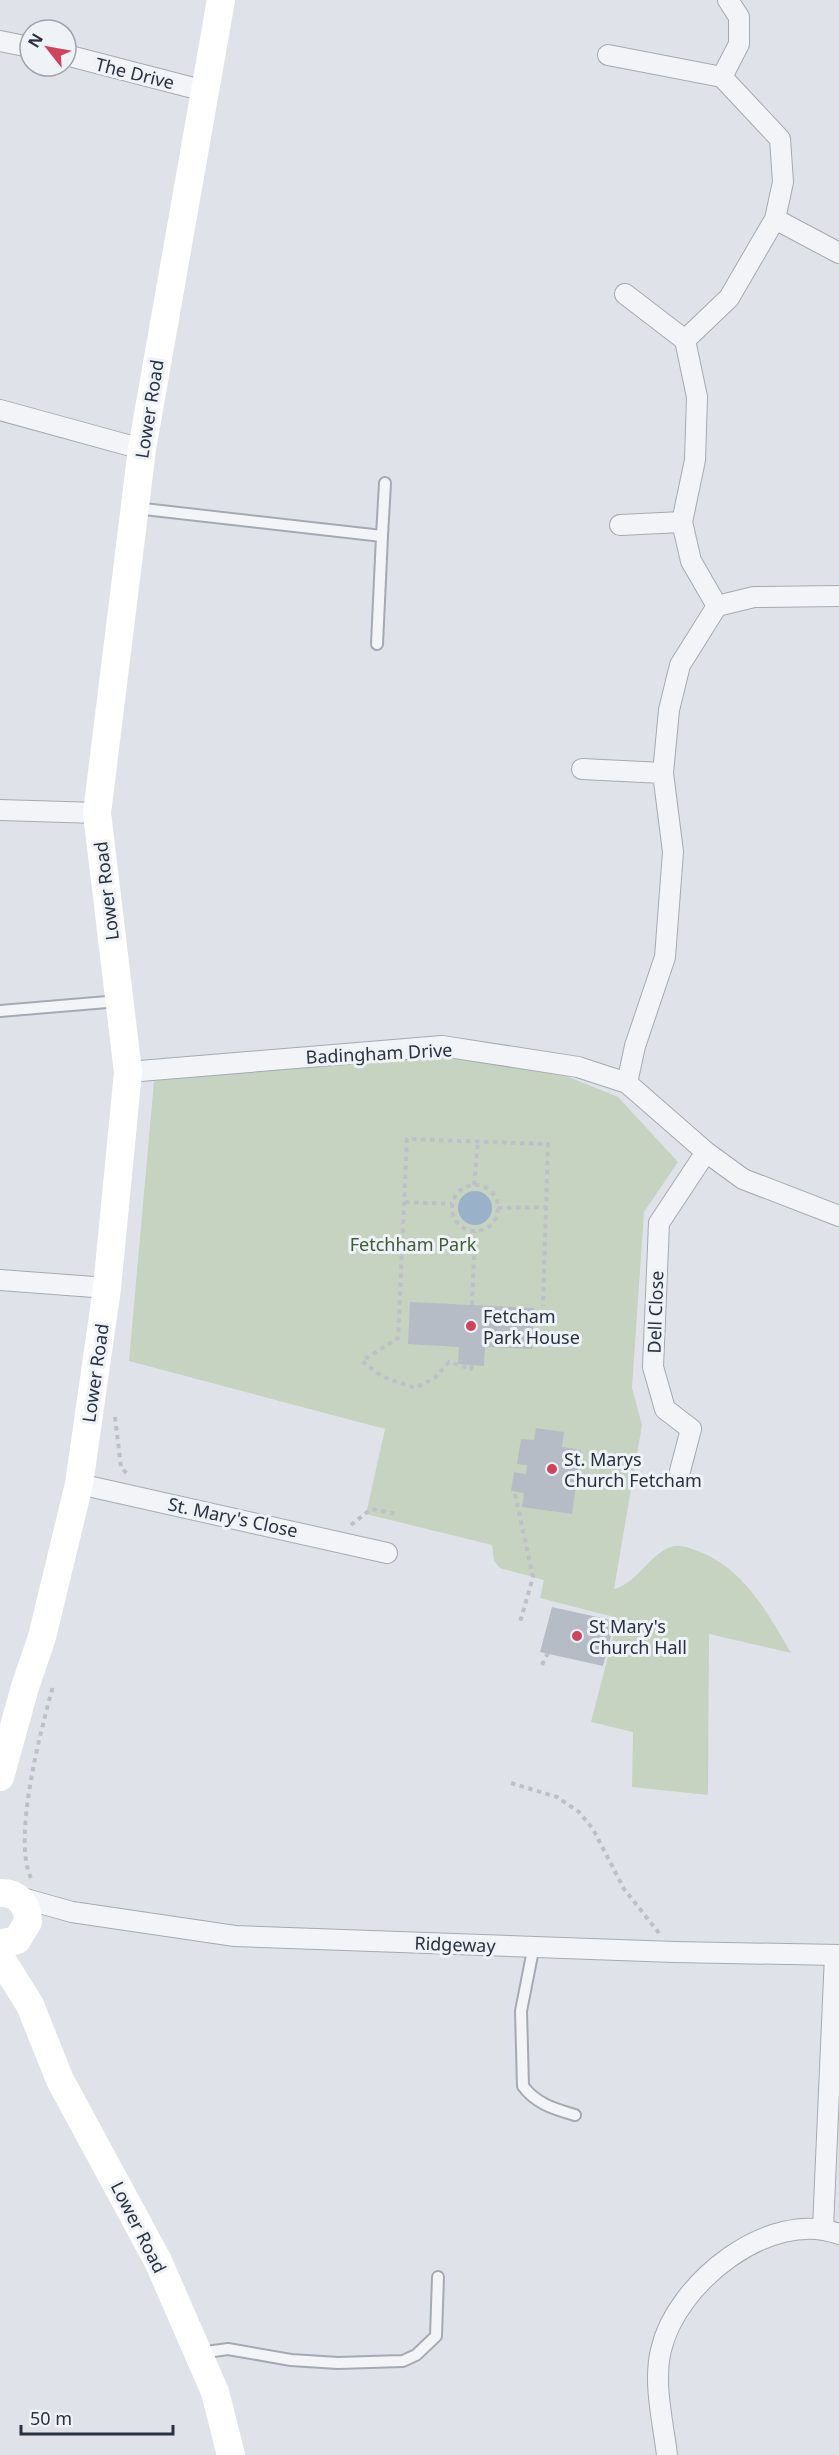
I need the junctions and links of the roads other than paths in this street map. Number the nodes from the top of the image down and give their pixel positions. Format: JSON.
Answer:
{"nodes":[{"id":1,"x":221,"y":0,"type":"edge"},
{"id":2,"x":728,"y":0,"type":"edge"},
{"id":3,"x":0,"y":41,"type":"edge"},
{"id":4,"x":18,"y":45,"type":"edge"},
{"id":5,"x":608,"y":55,"type":"dead end"},
{"id":6,"x":78,"y":58,"type":"edge"},
{"id":7,"x":722,"y":77,"type":"junction"},
{"id":8,"x":204,"y":91,"type":"junction"},
{"id":9,"x":775,"y":219,"type":"junction"},
{"id":10,"x":839,"y":253,"type":"edge"},
{"id":11,"x":624,"y":294,"type":"dead end"},
{"id":12,"x":685,"y":340,"type":"junction"},
{"id":13,"x":0,"y":410,"type":"edge"},
{"id":14,"x":142,"y":449,"type":"junction"},
{"id":15,"x":385,"y":483,"type":"dead end"},
{"id":16,"x":135,"y":508,"type":"junction"},
{"id":17,"x":682,"y":522,"type":"junction"},
{"id":18,"x":620,"y":525,"type":"dead end"},
{"id":19,"x":382,"y":536,"type":"junction"},
{"id":20,"x":839,"y":596,"type":"edge"},
{"id":21,"x":717,"y":606,"type":"junction"},
{"id":22,"x":377,"y":644,"type":"dead end"},
{"id":23,"x":582,"y":770,"type":"dead end"},
{"id":24,"x":663,"y":773,"type":"junction"},
{"id":25,"x":0,"y":810,"type":"edge"},
{"id":26,"x":97,"y":813,"type":"junction"},
{"id":27,"x":120,"y":1001,"type":"junction"},
{"id":28,"x":0,"y":1011,"type":"edge"},
{"id":29,"x":128,"y":1072,"type":"junction"},
{"id":30,"x":627,"y":1083,"type":"junction"},
{"id":31,"x":706,"y":1152,"type":"junction"},
{"id":32,"x":839,"y":1216,"type":"edge"},
{"id":33,"x":0,"y":1280,"type":"edge"},
{"id":34,"x":107,"y":1288,"type":"junction"},
{"id":35,"x":680,"y":1471,"type":"dead end"},
{"id":36,"x":79,"y":1484,"type":"junction"},
{"id":37,"x":387,"y":1553,"type":"dead end"},
{"id":38,"x":0,"y":1777,"type":"edge"},
{"id":39,"x":12,"y":1888,"type":"edge"},
{"id":40,"x":72,"y":1911,"type":"junction"},
{"id":41,"x":16,"y":1936,"type":"edge"},
{"id":42,"x":534,"y":1945,"type":"junction"},
{"id":43,"x":837,"y":1955,"type":"edge"},
{"id":44,"x":0,"y":1957,"type":"edge"},
{"id":45,"x":30,"y":2005,"type":"junction"},
{"id":46,"x":575,"y":2115,"type":"dead end"},
{"id":47,"x":831,"y":2231,"type":"edge"},
{"id":48,"x":438,"y":2277,"type":"dead end"},
{"id":49,"x":198,"y":2353,"type":"junction"},
{"id":50,"x":231,"y":2455,"type":"edge"},
{"id":51,"x":667,"y":2455,"type":"edge"}],
"edges":[{"from":1,"to":8,"type":"street","name":"Lower Road"},
{"from":2,"to":7,"type":"street"},
{"from":3,"to":4,"type":"street"},
{"from":5,"to":7,"type":"street"},
{"from":6,"to":8,"type":"street","name":"The Drive"},
{"from":7,"to":9,"type":"street"},
{"from":8,"to":14,"type":"street","name":"Lower Road"},
{"from":9,"to":10,"type":"street"},
{"from":9,"to":12,"type":"street"},
{"from":11,"to":12,"type":"street"},
{"from":12,"to":17,"type":"street"},
{"from":13,"to":14,"type":"street"},
{"from":14,"to":16,"type":"street","name":"Lower Road"},
{"from":15,"to":19,"type":"lane"},
{"from":16,"to":19,"type":"lane"},
{"from":16,"to":26,"type":"street","name":"Lower Road"},
{"from":17,"to":18,"type":"street"},
{"from":17,"to":21,"type":"street"},
{"from":19,"to":22,"type":"lane"},
{"from":20,"to":21,"type":"street"},
{"from":21,"to":24,"type":"street"},
{"from":23,"to":24,"type":"street"},
{"from":24,"to":30,"type":"street"},
{"from":25,"to":26,"type":"street"},
{"from":26,"to":27,"type":"street","name":"Lower Road"},
{"from":27,"to":28,"type":"lane"},
{"from":27,"to":29,"type":"street","name":"Lower Road"},
{"from":29,"to":30,"type":"street","name":"Badingham Drive"},
{"from":29,"to":34,"type":"street","name":"Lower Road"},
{"from":30,"to":31,"type":"street","name":"Badingham Drive"},
{"from":31,"to":32,"type":"street","name":"Badingham Drive"},
{"from":31,"to":35,"type":"street","name":"Dell Close"},
{"from":33,"to":34,"type":"street"},
{"from":34,"to":36,"type":"street","name":"Lower Road"},
{"from":36,"to":37,"type":"street","name":"St. Mary's Close"},
{"from":36,"to":38,"type":"street","name":"Lower Road"},
{"from":39,"to":40,"type":"street","name":"Ridgeway"},
{"from":39,"to":41,"type":"street","name":"Lower Road"},
{"from":40,"to":41,"type":"street"},
{"from":40,"to":42,"type":"street","name":"Ridgeway"},
{"from":41,"to":45,"type":"street","name":"Lower Road"},
{"from":42,"to":43,"type":"street","name":"Ridgeway"},
{"from":42,"to":46,"type":"lane"},
{"from":43,"to":47,"type":"street"},
{"from":44,"to":45,"type":"street","name":"Lower Road"},
{"from":45,"to":49,"type":"street","name":"Lower Road"},
{"from":47,"to":51,"type":"street"},
{"from":48,"to":49,"type":"lane"},
{"from":49,"to":50,"type":"street","name":"Lower Road"}]}
